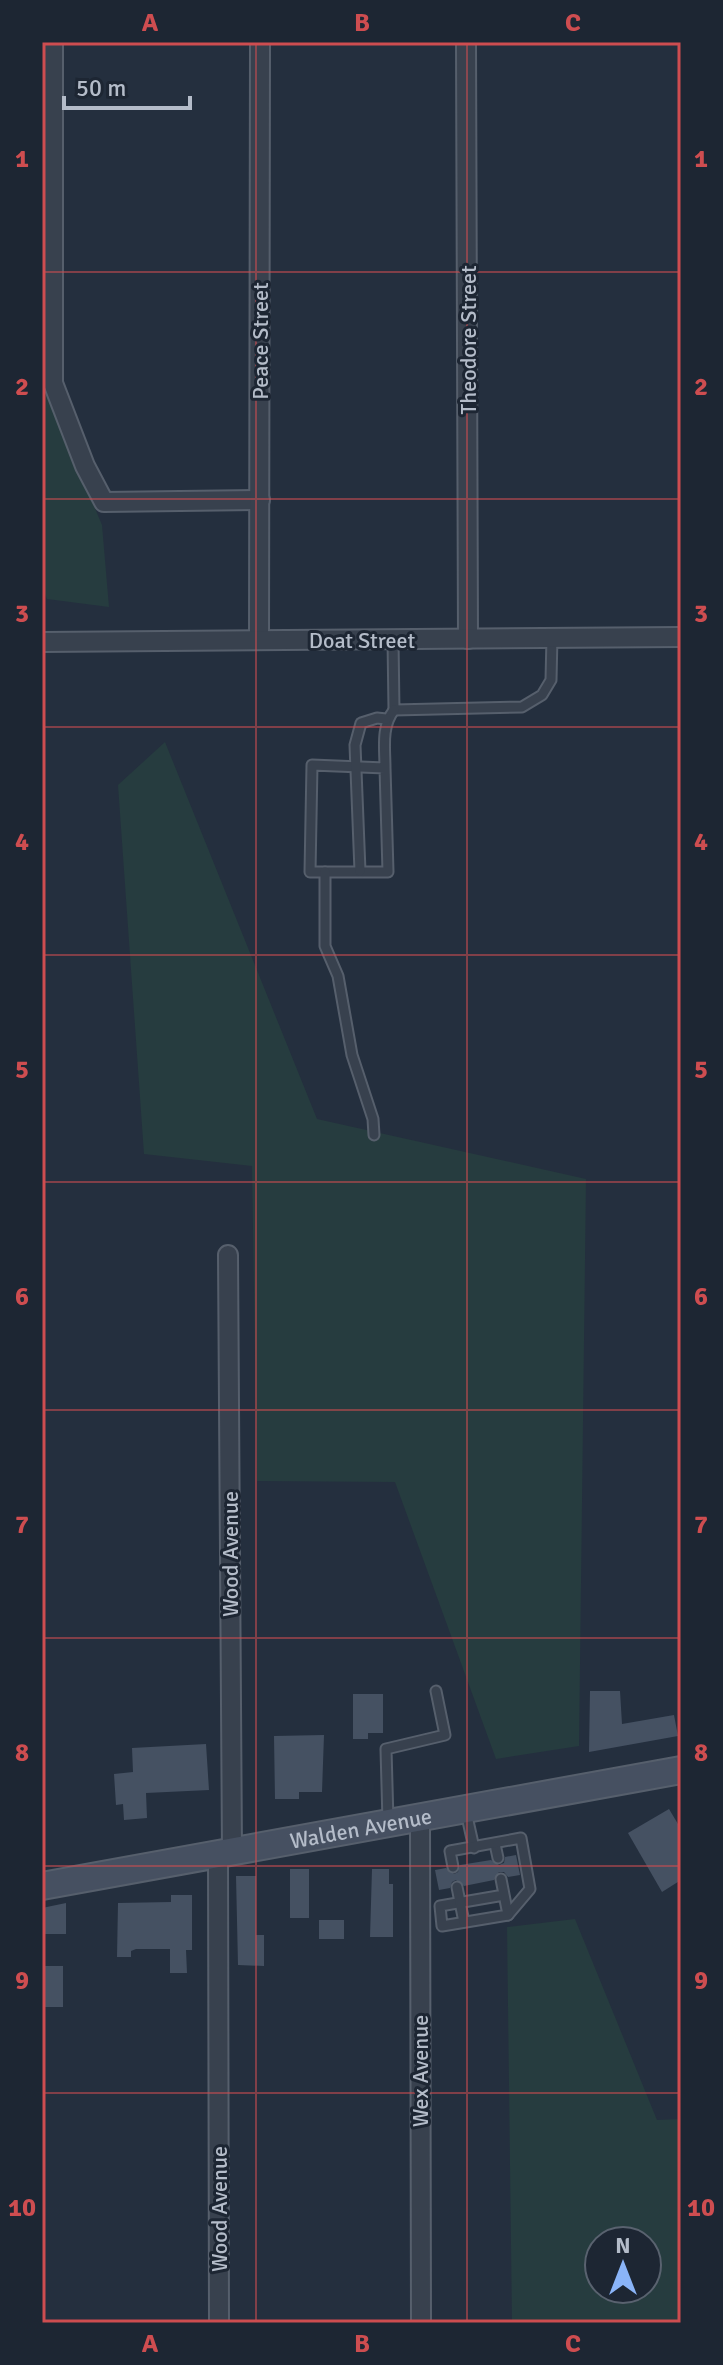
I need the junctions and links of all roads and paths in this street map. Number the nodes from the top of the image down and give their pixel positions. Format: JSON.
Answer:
{"nodes":[{"id":1,"x":53,"y":42,"type":"edge"},
{"id":2,"x":260,"y":42,"type":"edge"},
{"id":3,"x":466,"y":42,"type":"edge"},
{"id":4,"x":260,"y":500,"type":"junction"},
{"id":5,"x":552,"y":637,"type":"junction"},
{"id":6,"x":681,"y":637,"type":"edge"},
{"id":7,"x":468,"y":639,"type":"junction"},
{"id":8,"x":259,"y":640,"type":"junction"},
{"id":9,"x":393,"y":640,"type":"junction"},
{"id":10,"x":42,"y":642,"type":"edge"},
{"id":11,"x":394,"y":710,"type":"junction"},
{"id":12,"x":386,"y":719,"type":"junction"},
{"id":13,"x":357,"y":765,"type":"junction"},
{"id":14,"x":385,"y":768,"type":"junction"},
{"id":15,"x":360,"y":871,"type":"junction"},
{"id":16,"x":325,"y":872,"type":"junction"},
{"id":17,"x":374,"y":1135,"type":"dead end"},
{"id":18,"x":228,"y":1255,"type":"dead end"},
{"id":19,"x":436,"y":1691,"type":"dead end"},
{"id":20,"x":681,"y":1770,"type":"edge"},
{"id":21,"x":466,"y":1810,"type":"junction"},
{"id":22,"x":420,"y":1818,"type":"junction"},
{"id":23,"x":388,"y":1824,"type":"junction"},
{"id":24,"x":495,"y":1844,"type":"junction"},
{"id":25,"x":474,"y":1848,"type":"junction"},
{"id":26,"x":225,"y":1854,"type":"junction"},
{"id":27,"x":498,"y":1858,"type":"dead end"},
{"id":28,"x":453,"y":1867,"type":"dead end"},
{"id":29,"x":501,"y":1879,"type":"dead end"},
{"id":30,"x":42,"y":1886,"type":"edge"},
{"id":31,"x":457,"y":1887,"type":"dead end"},
{"id":32,"x":504,"y":1895,"type":"junction"},
{"id":33,"x":481,"y":1899,"type":"junction"},
{"id":34,"x":460,"y":1902,"type":"junction"},
{"id":35,"x":508,"y":1915,"type":"junction"},
{"id":36,"x":485,"y":1919,"type":"junction"},
{"id":37,"x":464,"y":1922,"type":"junction"},
{"id":38,"x":420,"y":1925,"type":"junction"},
{"id":39,"x":442,"y":1926,"type":"junction"},
{"id":40,"x":219,"y":2323,"type":"edge"},
{"id":41,"x":421,"y":2323,"type":"edge"}],
"edges":[{"from":1,"to":4,"type":"street"},
{"from":2,"to":4,"type":"street","name":"Peace Street"},
{"from":3,"to":7,"type":"street","name":"Theodore Street"},
{"from":4,"to":8,"type":"street","name":"Peace Street"},
{"from":5,"to":6,"type":"street","name":"Doat Street"},
{"from":5,"to":7,"type":"street","name":"Doat Street"},
{"from":5,"to":11,"type":"lane"},
{"from":7,"to":9,"type":"street","name":"Doat Street"},
{"from":8,"to":9,"type":"street","name":"Doat Street"},
{"from":8,"to":10,"type":"street","name":"Doat Street"},
{"from":9,"to":11,"type":"lane"},
{"from":11,"to":12,"type":"lane"},
{"from":12,"to":13,"type":"lane"},
{"from":12,"to":14,"type":"lane"},
{"from":13,"to":14,"type":"lane"},
{"from":13,"to":15,"type":"lane"},
{"from":13,"to":16,"type":"lane"},
{"from":14,"to":15,"type":"lane"},
{"from":15,"to":16,"type":"lane"},
{"from":16,"to":17,"type":"lane"},
{"from":18,"to":26,"type":"street","name":"Wood Avenue"},
{"from":19,"to":23,"type":"lane"},
{"from":20,"to":21,"type":"main road","name":"Walden Avenue"},
{"from":21,"to":22,"type":"main road","name":"Walden Avenue"},
{"from":21,"to":25,"type":"lane"},
{"from":22,"to":23,"type":"main road","name":"Walden Avenue"},
{"from":22,"to":38,"type":"street","name":"Wex Avenue"},
{"from":23,"to":26,"type":"main road","name":"Walden Avenue"},
{"from":24,"to":25,"type":"lane"},
{"from":24,"to":27,"type":"lane"},
{"from":24,"to":35,"type":"lane"},
{"from":25,"to":28,"type":"lane"},
{"from":26,"to":30,"type":"main road","name":"Walden Avenue"},
{"from":26,"to":40,"type":"street","name":"Wood Avenue"},
{"from":29,"to":32,"type":"lane"},
{"from":31,"to":34,"type":"lane"},
{"from":32,"to":33,"type":"lane"},
{"from":32,"to":35,"type":"lane"},
{"from":33,"to":34,"type":"lane"},
{"from":33,"to":36,"type":"lane"},
{"from":34,"to":37,"type":"lane"},
{"from":34,"to":39,"type":"lane"},
{"from":35,"to":36,"type":"lane"},
{"from":36,"to":37,"type":"lane"},
{"from":37,"to":39,"type":"lane"},
{"from":38,"to":39,"type":"lane"},
{"from":38,"to":41,"type":"street","name":"Wex Avenue"}]}
